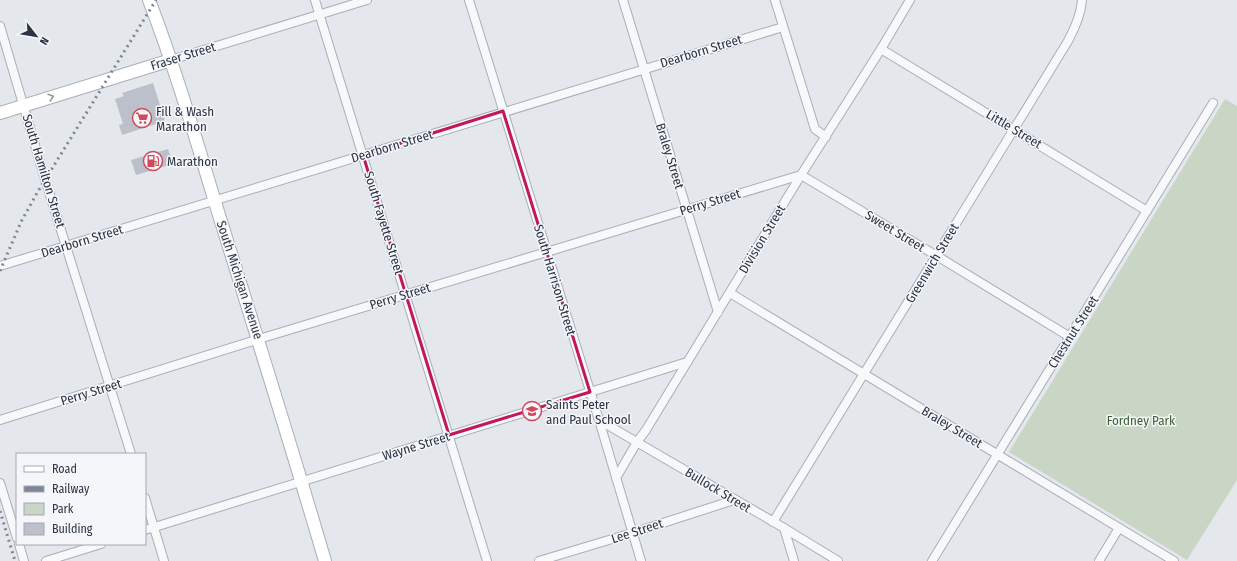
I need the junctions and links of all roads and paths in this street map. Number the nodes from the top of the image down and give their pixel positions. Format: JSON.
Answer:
{"nodes":[{"id":1,"x":149,"y":0,"type":"edge"},
{"id":2,"x":316,"y":0,"type":"edge"},
{"id":3,"x":367,"y":0,"type":"edge"},
{"id":4,"x":469,"y":0,"type":"edge"},
{"id":5,"x":623,"y":0,"type":"edge"},
{"id":6,"x":775,"y":0,"type":"edge"},
{"id":7,"x":910,"y":0,"type":"edge"},
{"id":8,"x":1082,"y":0,"type":"edge"},
{"id":9,"x":320,"y":14,"type":"junction"},
{"id":10,"x":0,"y":26,"type":"edge"},
{"id":11,"x":784,"y":26,"type":"junction"},
{"id":12,"x":881,"y":49,"type":"junction"},
{"id":13,"x":171,"y":60,"type":"junction"},
{"id":14,"x":644,"y":69,"type":"junction"},
{"id":15,"x":1213,"y":103,"type":"dead end"},
{"id":16,"x":24,"y":105,"type":"junction"},
{"id":17,"x":503,"y":111,"type":"junction"},
{"id":18,"x":0,"y":113,"type":"edge"},
{"id":19,"x":1014,"y":129,"type":"junction"},
{"id":20,"x":826,"y":136,"type":"junction"},
{"id":21,"x":363,"y":155,"type":"junction"},
{"id":22,"x":801,"y":175,"type":"junction"},
{"id":23,"x":215,"y":200,"type":"junction"},
{"id":24,"x":686,"y":209,"type":"junction"},
{"id":25,"x":1147,"y":211,"type":"junction"},
{"id":26,"x":66,"y":246,"type":"junction"},
{"id":27,"x":547,"y":252,"type":"junction"},
{"id":28,"x":937,"y":256,"type":"junction"},
{"id":29,"x":0,"y":266,"type":"edge"},
{"id":30,"x":730,"y":293,"type":"junction"},
{"id":31,"x":406,"y":294,"type":"junction"},
{"id":32,"x":718,"y":312,"type":"junction"},
{"id":33,"x":1070,"y":337,"type":"junction"},
{"id":34,"x":258,"y":339,"type":"junction"},
{"id":35,"x":687,"y":362,"type":"junction"},
{"id":36,"x":864,"y":374,"type":"junction"},
{"id":37,"x":110,"y":386,"type":"junction"},
{"id":38,"x":590,"y":392,"type":"junction"},
{"id":39,"x":0,"y":420,"type":"edge"},
{"id":40,"x":599,"y":420,"type":"junction"},
{"id":41,"x":449,"y":435,"type":"junction"},
{"id":42,"x":637,"y":442,"type":"junction"},
{"id":43,"x":131,"y":453,"type":"edge"},
{"id":44,"x":998,"y":453,"type":"junction"},
{"id":45,"x":616,"y":478,"type":"junction"},
{"id":46,"x":302,"y":481,"type":"junction"},
{"id":47,"x":0,"y":483,"type":"edge"},
{"id":48,"x":734,"y":500,"type":"junction"},
{"id":49,"x":146,"y":501,"type":"edge"},
{"id":50,"x":773,"y":522,"type":"junction"},
{"id":51,"x":154,"y":528,"type":"junction"},
{"id":52,"x":784,"y":528,"type":"junction"},
{"id":53,"x":1119,"y":528,"type":"junction"},
{"id":54,"x":146,"y":530,"type":"edge"},
{"id":55,"x":632,"y":533,"type":"junction"},
{"id":56,"x":16,"y":535,"type":"edge"},
{"id":57,"x":19,"y":545,"type":"edge"},
{"id":58,"x":98,"y":545,"type":"edge"},
{"id":59,"x":24,"y":561,"type":"edge"},
{"id":60,"x":46,"y":561,"type":"edge"},
{"id":61,"x":164,"y":561,"type":"edge"},
{"id":62,"x":325,"y":561,"type":"edge"},
{"id":63,"x":487,"y":561,"type":"edge"},
{"id":64,"x":540,"y":561,"type":"edge"},
{"id":65,"x":641,"y":561,"type":"edge"},
{"id":66,"x":794,"y":561,"type":"edge"},
{"id":67,"x":838,"y":561,"type":"edge"},
{"id":68,"x":932,"y":561,"type":"edge"},
{"id":69,"x":1099,"y":561,"type":"edge"},
{"id":70,"x":1174,"y":561,"type":"edge"}],
"edges":[{"from":1,"to":13,"type":"street","name":"South Michigan Avenue"},
{"from":2,"to":9,"type":"street","name":"South Fayette Street"},
{"from":3,"to":9,"type":"street","name":"Fraser Street"},
{"from":4,"to":17,"type":"street","name":"South Harrison Street"},
{"from":5,"to":14,"type":"street","name":"Braley Street"},
{"from":6,"to":11,"type":"street"},
{"from":7,"to":12,"type":"street","name":"Division Street"},
{"from":8,"to":19,"type":"street","name":"Greenwich Street"},
{"from":9,"to":13,"type":"street","name":"Fraser Street"},
{"from":9,"to":21,"type":"street","name":"South Fayette Street"},
{"from":10,"to":16,"type":"street","name":"South Hamilton Street"},
{"from":11,"to":14,"type":"street","name":"Dearborn Street"},
{"from":11,"to":20,"type":"street"},
{"from":12,"to":19,"type":"street","name":"Little Street"},
{"from":12,"to":20,"type":"street","name":"Division Street"},
{"from":16,"to":13,"type":"street","name":"Fraser Street","one_way":true},
{"from":13,"to":23,"type":"street","name":"South Michigan Avenue"},
{"from":14,"to":17,"type":"street","name":"Dearborn Street"},
{"from":14,"to":24,"type":"street","name":"Braley Street"},
{"from":15,"to":25,"type":"street","name":"Chestnut Street"},
{"from":16,"to":18,"type":"street","name":"Fraser Street"},
{"from":16,"to":26,"type":"street","name":"South Hamilton Street"},
{"from":17,"to":21,"type":"street","name":"Dearborn Street"},
{"from":17,"to":27,"type":"street","name":"South Harrison Street"},
{"from":19,"to":25,"type":"street","name":"Little Street"},
{"from":19,"to":28,"type":"street","name":"Greenwich Street"},
{"from":20,"to":22,"type":"street","name":"Division Street"},
{"from":21,"to":23,"type":"street","name":"Dearborn Street"},
{"from":21,"to":31,"type":"street","name":"South Fayette Street"},
{"from":22,"to":24,"type":"street","name":"Perry Street"},
{"from":22,"to":28,"type":"street","name":"Sweet Street"},
{"from":22,"to":30,"type":"street","name":"Division Street"},
{"from":23,"to":26,"type":"street","name":"Dearborn Street"},
{"from":23,"to":34,"type":"street","name":"South Michigan Avenue"},
{"from":24,"to":27,"type":"street","name":"Perry Street"},
{"from":24,"to":32,"type":"street","name":"Braley Street"},
{"from":25,"to":33,"type":"street","name":"Chestnut Street"},
{"from":26,"to":29,"type":"street","name":"Dearborn Street"},
{"from":26,"to":37,"type":"street","name":"South Hamilton Street"},
{"from":27,"to":31,"type":"street","name":"Perry Street"},
{"from":27,"to":38,"type":"street","name":"South Harrison Street"},
{"from":28,"to":33,"type":"street","name":"Sweet Street"},
{"from":28,"to":36,"type":"street","name":"Greenwich Street"},
{"from":30,"to":32,"type":"street","name":"Division Street"},
{"from":30,"to":36,"type":"street","name":"Braley Street"},
{"from":31,"to":34,"type":"street","name":"Perry Street"},
{"from":31,"to":41,"type":"street","name":"South Fayette Street"},
{"from":32,"to":35,"type":"street","name":"Division Street"},
{"from":33,"to":44,"type":"street","name":"Chestnut Street"},
{"from":34,"to":37,"type":"street","name":"Perry Street"},
{"from":34,"to":46,"type":"street","name":"South Michigan Avenue"},
{"from":35,"to":38,"type":"street","name":"Wayne Street"},
{"from":35,"to":42,"type":"street","name":"Division Street"},
{"from":36,"to":44,"type":"street","name":"Braley Street"},
{"from":36,"to":50,"type":"street","name":"Greenwich Street"},
{"from":37,"to":39,"type":"street","name":"Perry Street"},
{"from":37,"to":43,"type":"street","name":"South Hamilton Street"},
{"from":38,"to":40,"type":"street","name":"South Harrison Street"},
{"from":38,"to":41,"type":"street","name":"Wayne Street"},
{"from":40,"to":42,"type":"street","name":"Bullock Street"},
{"from":40,"to":45,"type":"street","name":"South Harrison Street"},
{"from":41,"to":46,"type":"street","name":"Wayne Street"},
{"from":41,"to":63,"type":"street","name":"South Fayette Street"},
{"from":42,"to":45,"type":"street","name":"Division Street"},
{"from":42,"to":48,"type":"street","name":"Bullock Street"},
{"from":44,"to":53,"type":"street","name":"Braley Street"},
{"from":44,"to":68,"type":"street","name":"Chestnut Street"},
{"from":45,"to":55,"type":"street","name":"South Harrison Street"},
{"from":46,"to":51,"type":"street","name":"Wayne Street"},
{"from":46,"to":62,"type":"street","name":"South Michigan Avenue"},
{"from":47,"to":56,"type":"street"},
{"from":48,"to":50,"type":"street","name":"Bullock Street"},
{"from":48,"to":55,"type":"street","name":"Lee Street"},
{"from":49,"to":51,"type":"street"},
{"from":50,"to":52,"type":"street","name":"Bullock Street"},
{"from":51,"to":54,"type":"street","name":"Wayne Street"},
{"from":51,"to":61,"type":"street"},
{"from":52,"to":66,"type":"street"},
{"from":52,"to":67,"type":"street","name":"Bullock Street"},
{"from":53,"to":69,"type":"street"},
{"from":53,"to":70,"type":"street","name":"Braley Street"},
{"from":55,"to":64,"type":"street","name":"Lee Street"},
{"from":55,"to":65,"type":"street","name":"South Harrison Street"},
{"from":57,"to":59,"type":"street"},
{"from":58,"to":60,"type":"street"}]}
